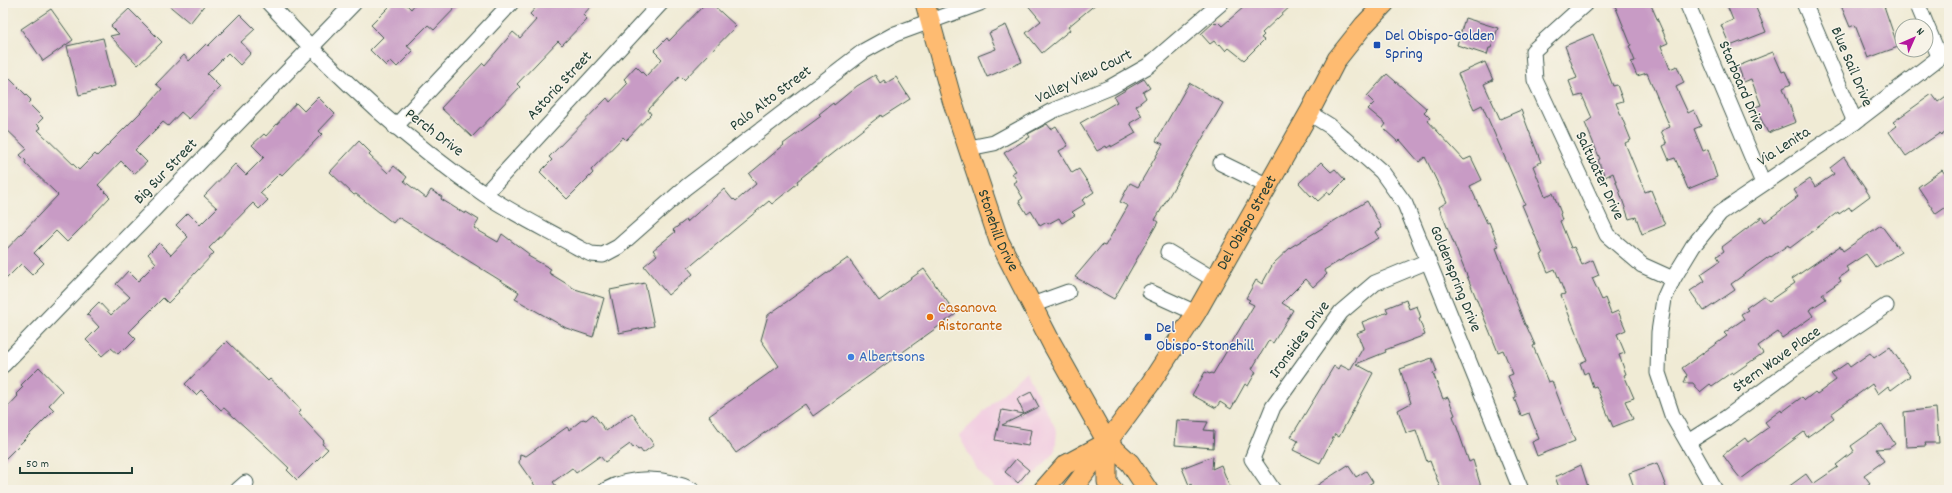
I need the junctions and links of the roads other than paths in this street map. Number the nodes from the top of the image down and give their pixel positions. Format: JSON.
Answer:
{"nodes":[{"id":1,"x":269,"y":3,"type":"edge"},
{"id":2,"x":354,"y":3,"type":"edge"},
{"id":3,"x":511,"y":3,"type":"edge"},
{"id":4,"x":661,"y":3,"type":"edge"},
{"id":5,"x":925,"y":3,"type":"edge"},
{"id":6,"x":980,"y":3,"type":"edge"},
{"id":7,"x":1221,"y":3,"type":"edge"},
{"id":8,"x":1385,"y":3,"type":"edge"},
{"id":9,"x":1586,"y":3,"type":"edge"},
{"id":10,"x":1687,"y":3,"type":"edge"},
{"id":11,"x":1804,"y":3,"type":"edge"},
{"id":12,"x":1917,"y":3,"type":"edge"},
{"id":13,"x":930,"y":22,"type":"junction"},
{"id":14,"x":310,"y":48,"type":"junction"},
{"id":15,"x":1944,"y":53,"type":"edge"},
{"id":16,"x":1309,"y":113,"type":"junction"},
{"id":17,"x":1855,"y":122,"type":"junction"},
{"id":18,"x":395,"y":127,"type":"junction"},
{"id":19,"x":969,"y":148,"type":"junction"},
{"id":20,"x":1221,"y":163,"type":"dead end"},
{"id":21,"x":1763,"y":182,"type":"junction"},
{"id":22,"x":1268,"y":186,"type":"junction"},
{"id":23,"x":485,"y":194,"type":"junction"},
{"id":24,"x":1168,"y":252,"type":"dead end"},
{"id":25,"x":603,"y":255,"type":"joint"},
{"id":26,"x":1428,"y":261,"type":"junction"},
{"id":27,"x":1674,"y":279,"type":"junction"},
{"id":28,"x":1215,"y":280,"type":"junction"},
{"id":29,"x":1068,"y":292,"type":"dead end"},
{"id":30,"x":1150,"y":292,"type":"dead end"},
{"id":31,"x":1032,"y":306,"type":"junction"},
{"id":32,"x":1886,"y":306,"type":"dead end"},
{"id":33,"x":1196,"y":313,"type":"junction"},
{"id":34,"x":4,"y":361,"type":"edge"},
{"id":35,"x":1107,"y":442,"type":"junction"},
{"id":36,"x":1688,"y":442,"type":"junction"},
{"id":37,"x":606,"y":490,"type":"edge"},
{"id":38,"x":692,"y":490,"type":"edge"},
{"id":39,"x":1043,"y":490,"type":"edge"},
{"id":40,"x":1072,"y":490,"type":"edge"},
{"id":41,"x":1113,"y":490,"type":"edge"},
{"id":42,"x":1148,"y":490,"type":"edge"},
{"id":43,"x":1273,"y":490,"type":"edge"},
{"id":44,"x":1521,"y":490,"type":"edge"},
{"id":45,"x":1715,"y":490,"type":"edge"}],
"edges":[{"from":1,"to":14,"type":"street","name":"Perch Drive"},
{"from":2,"to":14,"type":"street","name":"Big Sur Street"},
{"from":3,"to":18,"type":"street"},
{"from":4,"to":23,"type":"street","name":"Astoria Street"},
{"from":5,"to":13,"type":"main road","name":"Stonehill Drive"},
{"from":6,"to":13,"type":"street","name":"Palo Alto Street"},
{"from":7,"to":19,"type":"street","name":"Valley View Court"},
{"from":8,"to":16,"type":"main road","name":"Del Obispo Street"},
{"from":9,"to":27,"type":"street","name":"Saltwater Drive"},
{"from":10,"to":21,"type":"street","name":"Starboard Drive"},
{"from":11,"to":17,"type":"street","name":"Blue Sail Drive"},
{"from":12,"to":15,"type":"street"},
{"from":13,"to":19,"type":"main road","name":"Stonehill Drive"},
{"from":13,"to":25,"type":"street","name":"Palo Alto Street"},
{"from":14,"to":18,"type":"street","name":"Perch Drive"},
{"from":14,"to":34,"type":"street","name":"Big Sur Street"},
{"from":15,"to":17,"type":"street","name":"Via Lenita"},
{"from":16,"to":22,"type":"main road","name":"Del Obispo Street"},
{"from":16,"to":26,"type":"street","name":"Goldenspring Drive"},
{"from":17,"to":21,"type":"street","name":"Via Lenita"},
{"from":18,"to":23,"type":"street","name":"Perch Drive"},
{"from":19,"to":31,"type":"main road","name":"Stonehill Drive"},
{"from":20,"to":22,"type":"street"},
{"from":21,"to":27,"type":"street","name":"Via Lenita"},
{"from":22,"to":28,"type":"main road","name":"Del Obispo Street"},
{"from":23,"to":25,"type":"street","name":"Perch Drive"},
{"from":24,"to":28,"type":"street"},
{"from":26,"to":43,"type":"street","name":"Ironsides Drive"},
{"from":26,"to":44,"type":"street","name":"Goldenspring Drive"},
{"from":27,"to":36,"type":"street","name":"Via Lenita"},
{"from":28,"to":33,"type":"main road","name":"Del Obispo Street"},
{"from":29,"to":31,"type":"street"},
{"from":30,"to":33,"type":"street"},
{"from":31,"to":35,"type":"main road","name":"Stonehill Drive"},
{"from":32,"to":36,"type":"street","name":"Stern Wave Place"},
{"from":33,"to":35,"type":"main road","name":"Del Obispo Street"},
{"from":35,"to":39,"type":"main road","name":"Del Obispo Street"},
{"from":35,"to":40,"type":"main road","name":"Del Obispo Street"},
{"from":35,"to":41,"type":"main road","name":"Stonehill Drive"},
{"from":35,"to":42,"type":"main road","name":"Stonehill Drive"},
{"from":36,"to":45,"type":"street","name":"Via Lenita"},
{"from":37,"to":38,"type":"street"}]}
